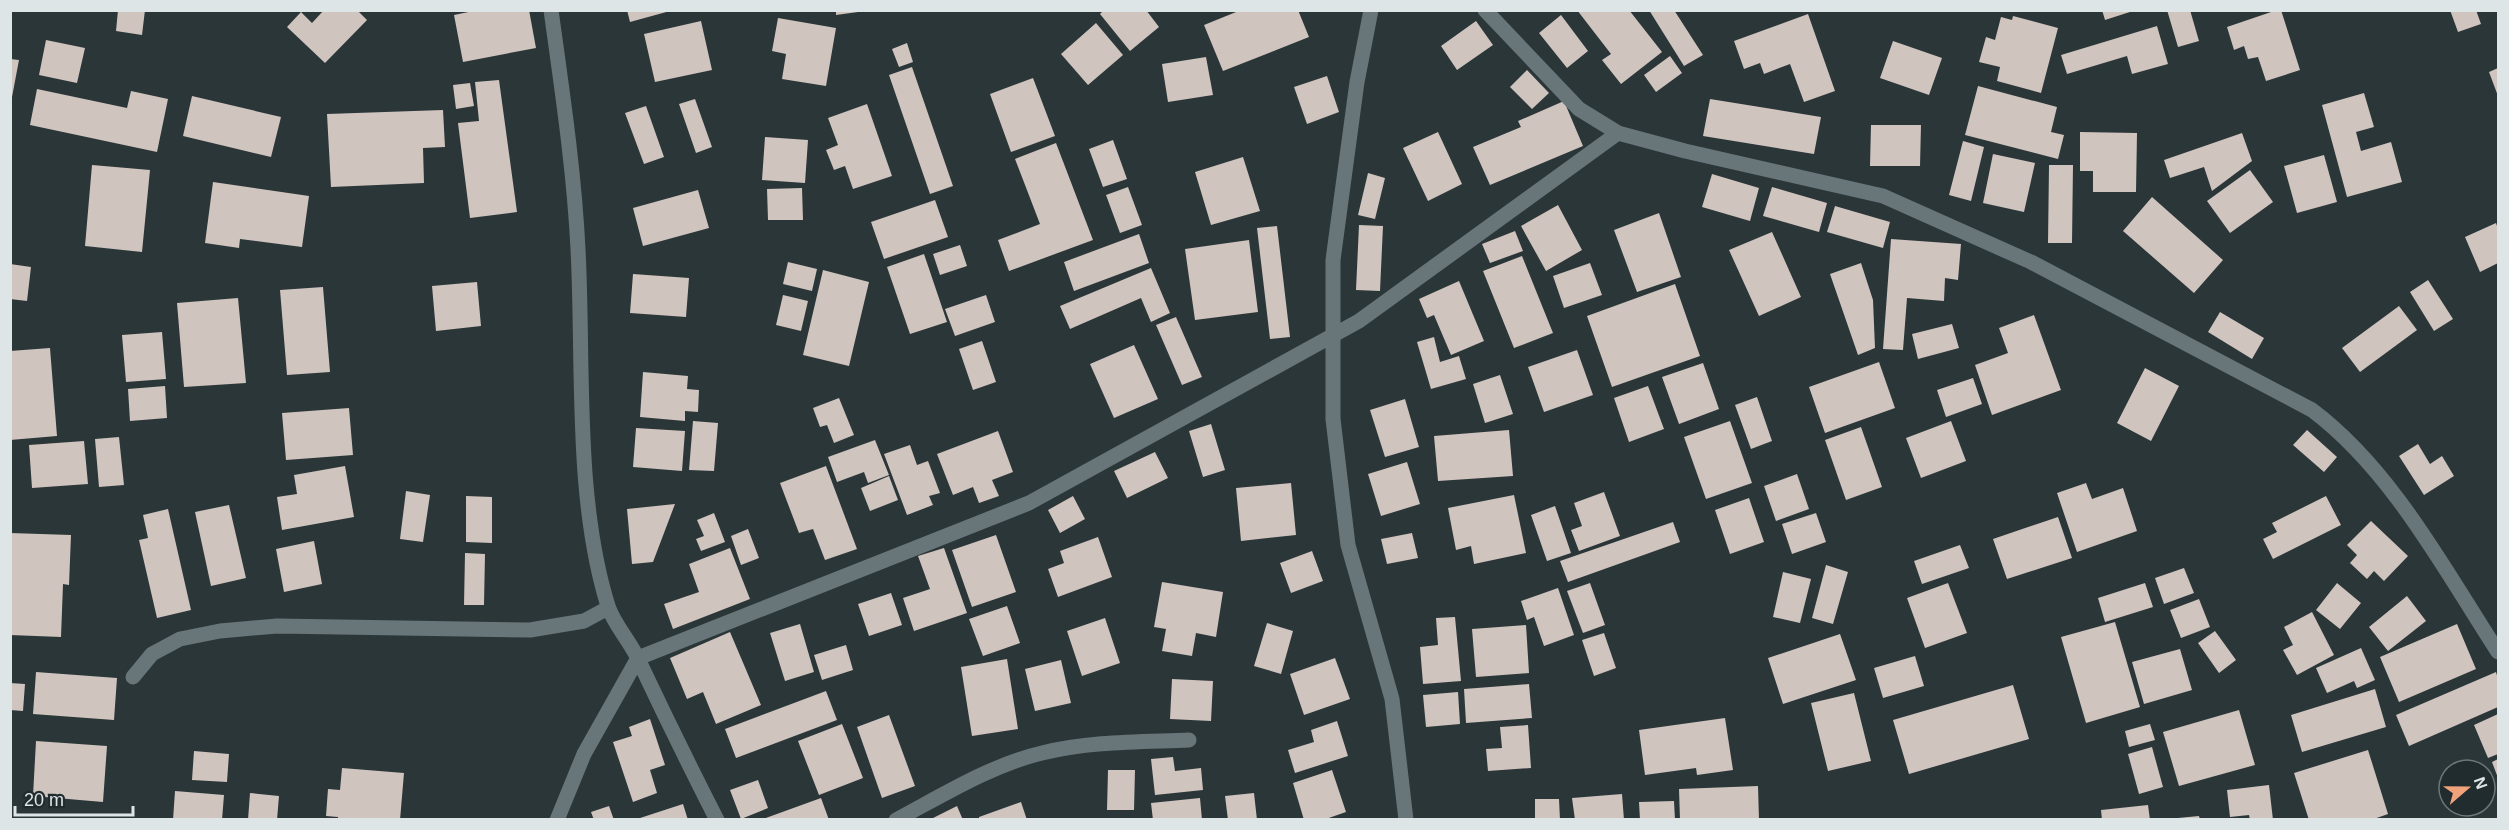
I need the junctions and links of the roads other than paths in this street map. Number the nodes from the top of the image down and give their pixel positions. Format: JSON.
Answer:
{"nodes":[{"id":1,"x":551,"y":10,"type":"edge"},
{"id":2,"x":1371,"y":10,"type":"edge"},
{"id":3,"x":1485,"y":10,"type":"edge"},
{"id":4,"x":1618,"y":133,"type":"junction"},
{"id":5,"x":1332,"y":336,"type":"junction"},
{"id":6,"x":608,"y":608,"type":"junction"},
{"id":7,"x":2499,"y":652,"type":"edge"},
{"id":8,"x":638,"y":658,"type":"junction"},
{"id":9,"x":133,"y":677,"type":"dead end"},
{"id":10,"x":1189,"y":740,"type":"dead end"},
{"id":11,"x":557,"y":819,"type":"edge"},
{"id":12,"x":717,"y":819,"type":"edge"},
{"id":13,"x":896,"y":819,"type":"edge"},
{"id":14,"x":1406,"y":819,"type":"edge"}],
"edges":[{"from":1,"to":6,"type":"street"},
{"from":2,"to":5,"type":"street"},
{"from":3,"to":4,"type":"street"},
{"from":4,"to":5,"type":"street"},
{"from":4,"to":7,"type":"street"},
{"from":5,"to":8,"type":"street"},
{"from":5,"to":14,"type":"street"},
{"from":6,"to":8,"type":"street"},
{"from":6,"to":9,"type":"street"},
{"from":8,"to":11,"type":"street"},
{"from":8,"to":12,"type":"street"},
{"from":10,"to":13,"type":"street"}]}
